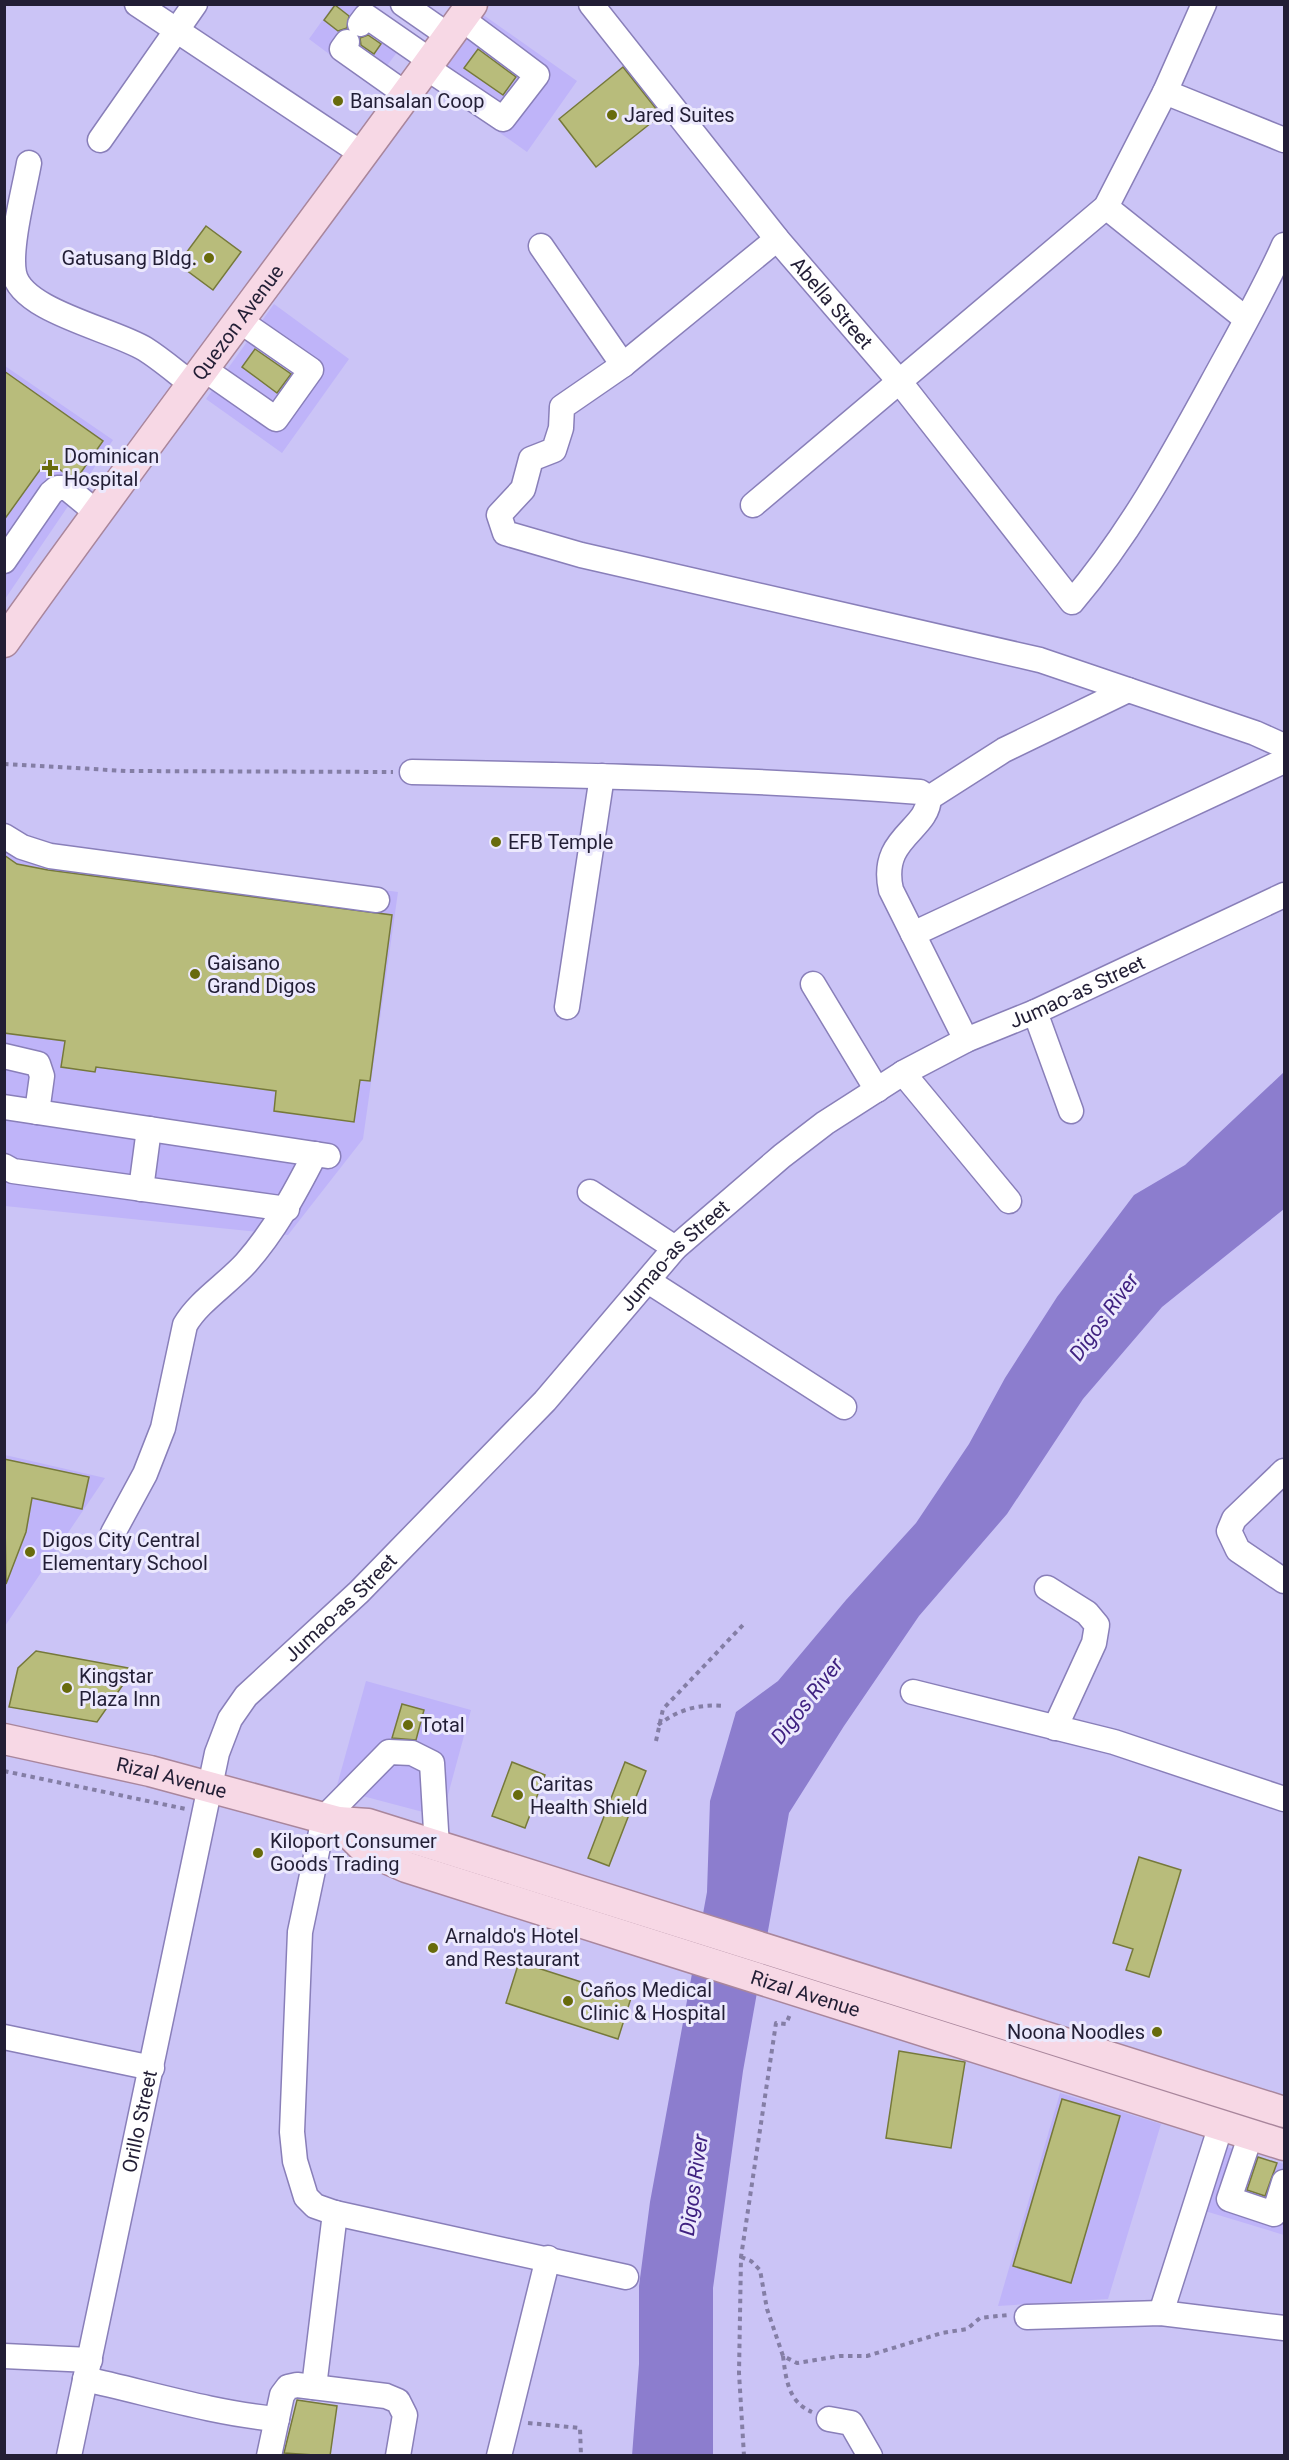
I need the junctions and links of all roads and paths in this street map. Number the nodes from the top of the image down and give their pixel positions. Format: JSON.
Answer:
{"nodes":[{"id":1,"x":137,"y":4,"type":"edge"},
{"id":2,"x":195,"y":4,"type":"edge"},
{"id":3,"x":403,"y":4,"type":"edge"},
{"id":4,"x":591,"y":4,"type":"edge"},
{"id":5,"x":1204,"y":4,"type":"edge"},
{"id":6,"x":461,"y":20,"type":"edge"},
{"id":7,"x":176,"y":31,"type":"junction"},
{"id":8,"x":429,"y":65,"type":"junction"},
{"id":9,"x":1165,"y":92,"type":"junction"},
{"id":10,"x":407,"y":95,"type":"junction"},
{"id":11,"x":100,"y":140,"type":"dead end"},
{"id":12,"x":1284,"y":140,"type":"edge"},
{"id":13,"x":364,"y":154,"type":"junction"},
{"id":14,"x":29,"y":163,"type":"dead end"},
{"id":15,"x":1106,"y":207,"type":"junction"},
{"id":16,"x":777,"y":239,"type":"junction"},
{"id":17,"x":1284,"y":245,"type":"edge"},
{"id":18,"x":541,"y":246,"type":"dead end"},
{"id":19,"x":1246,"y":320,"type":"junction"},
{"id":20,"x":240,"y":321,"type":"junction"},
{"id":21,"x":622,"y":365,"type":"junction"},
{"id":22,"x":198,"y":377,"type":"junction"},
{"id":23,"x":899,"y":381,"type":"junction"},
{"id":24,"x":753,"y":505,"type":"dead end"},
{"id":25,"x":96,"y":512,"type":"junction"},
{"id":26,"x":4,"y":561,"type":"edge"},
{"id":27,"x":4,"y":642,"type":"edge"},
{"id":28,"x":1128,"y":690,"type":"junction"},
{"id":29,"x":1284,"y":746,"type":"edge"},
{"id":30,"x":1284,"y":761,"type":"edge"},
{"id":31,"x":4,"y":764,"type":"edge"},
{"id":32,"x":412,"y":772,"type":"joint"},
{"id":33,"x":602,"y":776,"type":"junction"},
{"id":34,"x":929,"y":798,"type":"junction"},
{"id":35,"x":4,"y":836,"type":"edge"},
{"id":36,"x":1284,"y":895,"type":"edge"},
{"id":37,"x":376,"y":900,"type":"dead end"},
{"id":38,"x":913,"y":934,"type":"junction"},
{"id":39,"x":813,"y":984,"type":"dead end"},
{"id":40,"x":567,"y":1007,"type":"dead end"},
{"id":41,"x":1035,"y":1012,"type":"junction"},
{"id":42,"x":966,"y":1040,"type":"junction"},
{"id":43,"x":4,"y":1056,"type":"edge"},
{"id":44,"x":903,"y":1073,"type":"junction"},
{"id":45,"x":877,"y":1090,"type":"junction"},
{"id":46,"x":4,"y":1107,"type":"edge"},
{"id":47,"x":1071,"y":1111,"type":"dead end"},
{"id":48,"x":37,"y":1112,"type":"junction"},
{"id":49,"x":149,"y":1129,"type":"junction"},
{"id":50,"x":4,"y":1166,"type":"edge"},
{"id":51,"x":141,"y":1189,"type":"junction"},
{"id":52,"x":590,"y":1192,"type":"dead end"},
{"id":53,"x":1009,"y":1201,"type":"dead end"},
{"id":54,"x":287,"y":1209,"type":"junction"},
{"id":55,"x":675,"y":1248,"type":"junction"},
{"id":56,"x":648,"y":1281,"type":"junction"},
{"id":57,"x":844,"y":1407,"type":"dead end"},
{"id":58,"x":1284,"y":1471,"type":"edge"},
{"id":59,"x":113,"y":1533,"type":"dead end"},
{"id":60,"x":1284,"y":1581,"type":"edge"},
{"id":61,"x":1047,"y":1588,"type":"dead end"},
{"id":62,"x":743,"y":1625,"type":"dead end"},
{"id":63,"x":914,"y":1692,"type":"dead end"},
{"id":64,"x":725,"y":1706,"type":"dead end"},
{"id":65,"x":658,"y":1726,"type":"junction"},
{"id":66,"x":1055,"y":1728,"type":"junction"},
{"id":67,"x":4,"y":1739,"type":"edge"},
{"id":68,"x":656,"y":1742,"type":"dead end"},
{"id":69,"x":4,"y":1771,"type":"edge"},
{"id":70,"x":1284,"y":1799,"type":"edge"},
{"id":71,"x":208,"y":1801,"type":"junction"},
{"id":72,"x":331,"y":1820,"type":"junction"},
{"id":73,"x":437,"y":1847,"type":"junction"},
{"id":74,"x":738,"y":1940,"type":"junction"},
{"id":75,"x":728,"y":1969,"type":"junction"},
{"id":76,"x":786,"y":2024,"type":"dead end"},
{"id":77,"x":4,"y":2037,"type":"edge"},
{"id":78,"x":152,"y":2068,"type":"junction"},
{"id":79,"x":1284,"y":2112,"type":"edge"},
{"id":80,"x":1221,"y":2125,"type":"junction"},
{"id":81,"x":1251,"y":2134,"type":"junction"},
{"id":82,"x":1283,"y":2141,"type":"edge"},
{"id":83,"x":1284,"y":2182,"type":"edge"},
{"id":84,"x":335,"y":2213,"type":"junction"},
{"id":85,"x":741,"y":2257,"type":"junction"},
{"id":86,"x":548,"y":2258,"type":"junction"},
{"id":87,"x":626,"y":2277,"type":"dead end"},
{"id":88,"x":1161,"y":2313,"type":"junction"},
{"id":89,"x":1027,"y":2317,"type":"joint"},
{"id":90,"x":1284,"y":2328,"type":"edge"},
{"id":91,"x":4,"y":2356,"type":"edge"},
{"id":92,"x":783,"y":2356,"type":"junction"},
{"id":93,"x":88,"y":2369,"type":"junction"},
{"id":94,"x":315,"y":2387,"type":"junction"},
{"id":95,"x":277,"y":2419,"type":"junction"},
{"id":96,"x":829,"y":2419,"type":"joint"},
{"id":97,"x":506,"y":2420,"type":"junction"},
{"id":98,"x":69,"y":2456,"type":"edge"},
{"id":99,"x":269,"y":2456,"type":"edge"},
{"id":100,"x":398,"y":2456,"type":"edge"},
{"id":101,"x":499,"y":2456,"type":"edge"},
{"id":102,"x":581,"y":2456,"type":"edge"},
{"id":103,"x":744,"y":2456,"type":"edge"},
{"id":104,"x":870,"y":2456,"type":"edge"}],
"edges":[{"from":1,"to":7,"type":"street"},
{"from":2,"to":7,"type":"street"},
{"from":3,"to":6,"type":"street"},
{"from":4,"to":16,"type":"street","name":"Abella Street"},
{"from":5,"to":9,"type":"street"},
{"from":6,"to":8,"type":"main road","name":"Quezon Avenue"},
{"from":6,"to":8,"type":"street"},
{"from":7,"to":11,"type":"street"},
{"from":7,"to":13,"type":"street"},
{"from":8,"to":10,"type":"main road","name":"Quezon Avenue"},
{"from":8,"to":10,"type":"street"},
{"from":9,"to":12,"type":"street"},
{"from":9,"to":15,"type":"street"},
{"from":10,"to":13,"type":"main road","name":"Quezon Avenue"},
{"from":13,"to":20,"type":"main road","name":"Quezon Avenue"},
{"from":14,"to":22,"type":"street"},
{"from":15,"to":19,"type":"street"},
{"from":15,"to":23,"type":"street"},
{"from":16,"to":21,"type":"street"},
{"from":16,"to":23,"type":"street","name":"Abella Street"},
{"from":17,"to":19,"type":"street"},
{"from":18,"to":21,"type":"street"},
{"from":19,"to":23,"type":"street","name":"Abella Street"},
{"from":20,"to":22,"type":"main road","name":"Quezon Avenue"},
{"from":20,"to":22,"type":"street"},
{"from":21,"to":28,"type":"street"},
{"from":22,"to":25,"type":"main road","name":"Quezon Avenue"},
{"from":23,"to":24,"type":"street"},
{"from":25,"to":26,"type":"street"},
{"from":25,"to":27,"type":"main road","name":"Quezon Avenue"},
{"from":28,"to":29,"type":"street"},
{"from":28,"to":34,"type":"street"},
{"from":30,"to":38,"type":"street"},
{"from":31,"to":32,"type":"path"},
{"from":32,"to":33,"type":"street"},
{"from":33,"to":34,"type":"street"},
{"from":33,"to":40,"type":"street"},
{"from":34,"to":38,"type":"street"},
{"from":35,"to":37,"type":"street"},
{"from":36,"to":41,"type":"street","name":"Jumao-as Street"},
{"from":38,"to":42,"type":"street"},
{"from":39,"to":45,"type":"street"},
{"from":41,"to":42,"type":"street","name":"Jumao-as Street"},
{"from":41,"to":47,"type":"street"},
{"from":42,"to":44,"type":"street","name":"Jumao-as Street"},
{"from":43,"to":48,"type":"street"},
{"from":44,"to":45,"type":"street","name":"Jumao-as Street"},
{"from":44,"to":53,"type":"street"},
{"from":45,"to":55,"type":"street","name":"Jumao-as Street"},
{"from":46,"to":48,"type":"street"},
{"from":48,"to":49,"type":"street"},
{"from":49,"to":51,"type":"street"},
{"from":49,"to":54,"type":"street"},
{"from":50,"to":51,"type":"street"},
{"from":51,"to":54,"type":"street"},
{"from":52,"to":55,"type":"street"},
{"from":54,"to":59,"type":"street"},
{"from":55,"to":56,"type":"street","name":"Jumao-as Street"},
{"from":56,"to":57,"type":"street"},
{"from":56,"to":71,"type":"street","name":"Jumao-as Street"},
{"from":58,"to":60,"type":"street"},
{"from":61,"to":66,"type":"street"},
{"from":62,"to":65,"type":"path"},
{"from":63,"to":66,"type":"street"},
{"from":64,"to":65,"type":"path"},
{"from":65,"to":68,"type":"path"},
{"from":66,"to":70,"type":"street"},
{"from":67,"to":71,"type":"main road","name":"Rizal Avenue"},
{"from":69,"to":71,"type":"path"},
{"from":71,"to":72,"type":"main road","name":"Rizal Avenue"},
{"from":71,"to":78,"type":"street","name":"Orillo Street"},
{"from":72,"to":73,"type":"main road","name":"Rizal Avenue"},
{"from":72,"to":73,"type":"street"},
{"from":72,"to":75,"type":"main road","name":"Rizal Avenue"},
{"from":72,"to":84,"type":"street"},
{"from":73,"to":74,"type":"main road","name":"Rizal Avenue"},
{"from":74,"to":75,"type":"main road"},
{"from":74,"to":79,"type":"main road","name":"Rizal Avenue"},
{"from":75,"to":80,"type":"main road","name":"Rizal Avenue"},
{"from":76,"to":85,"type":"path"},
{"from":77,"to":78,"type":"street"},
{"from":78,"to":93,"type":"street","name":"Orillo Street"},
{"from":80,"to":81,"type":"main road","name":"Rizal Avenue"},
{"from":80,"to":88,"type":"street"},
{"from":81,"to":82,"type":"main road","name":"Rizal Avenue"},
{"from":81,"to":83,"type":"street"},
{"from":84,"to":86,"type":"street"},
{"from":84,"to":94,"type":"street"},
{"from":85,"to":92,"type":"path"},
{"from":85,"to":103,"type":"path"},
{"from":86,"to":87,"type":"street"},
{"from":86,"to":97,"type":"street"},
{"from":88,"to":89,"type":"street"},
{"from":88,"to":90,"type":"street"},
{"from":89,"to":92,"type":"path"},
{"from":91,"to":93,"type":"street"},
{"from":92,"to":96,"type":"path"},
{"from":93,"to":95,"type":"street"},
{"from":93,"to":98,"type":"street","name":"Orillo Street"},
{"from":94,"to":95,"type":"street"},
{"from":94,"to":100,"type":"street"},
{"from":95,"to":99,"type":"street"},
{"from":96,"to":104,"type":"street"},
{"from":97,"to":101,"type":"street"},
{"from":97,"to":102,"type":"path"}]}
